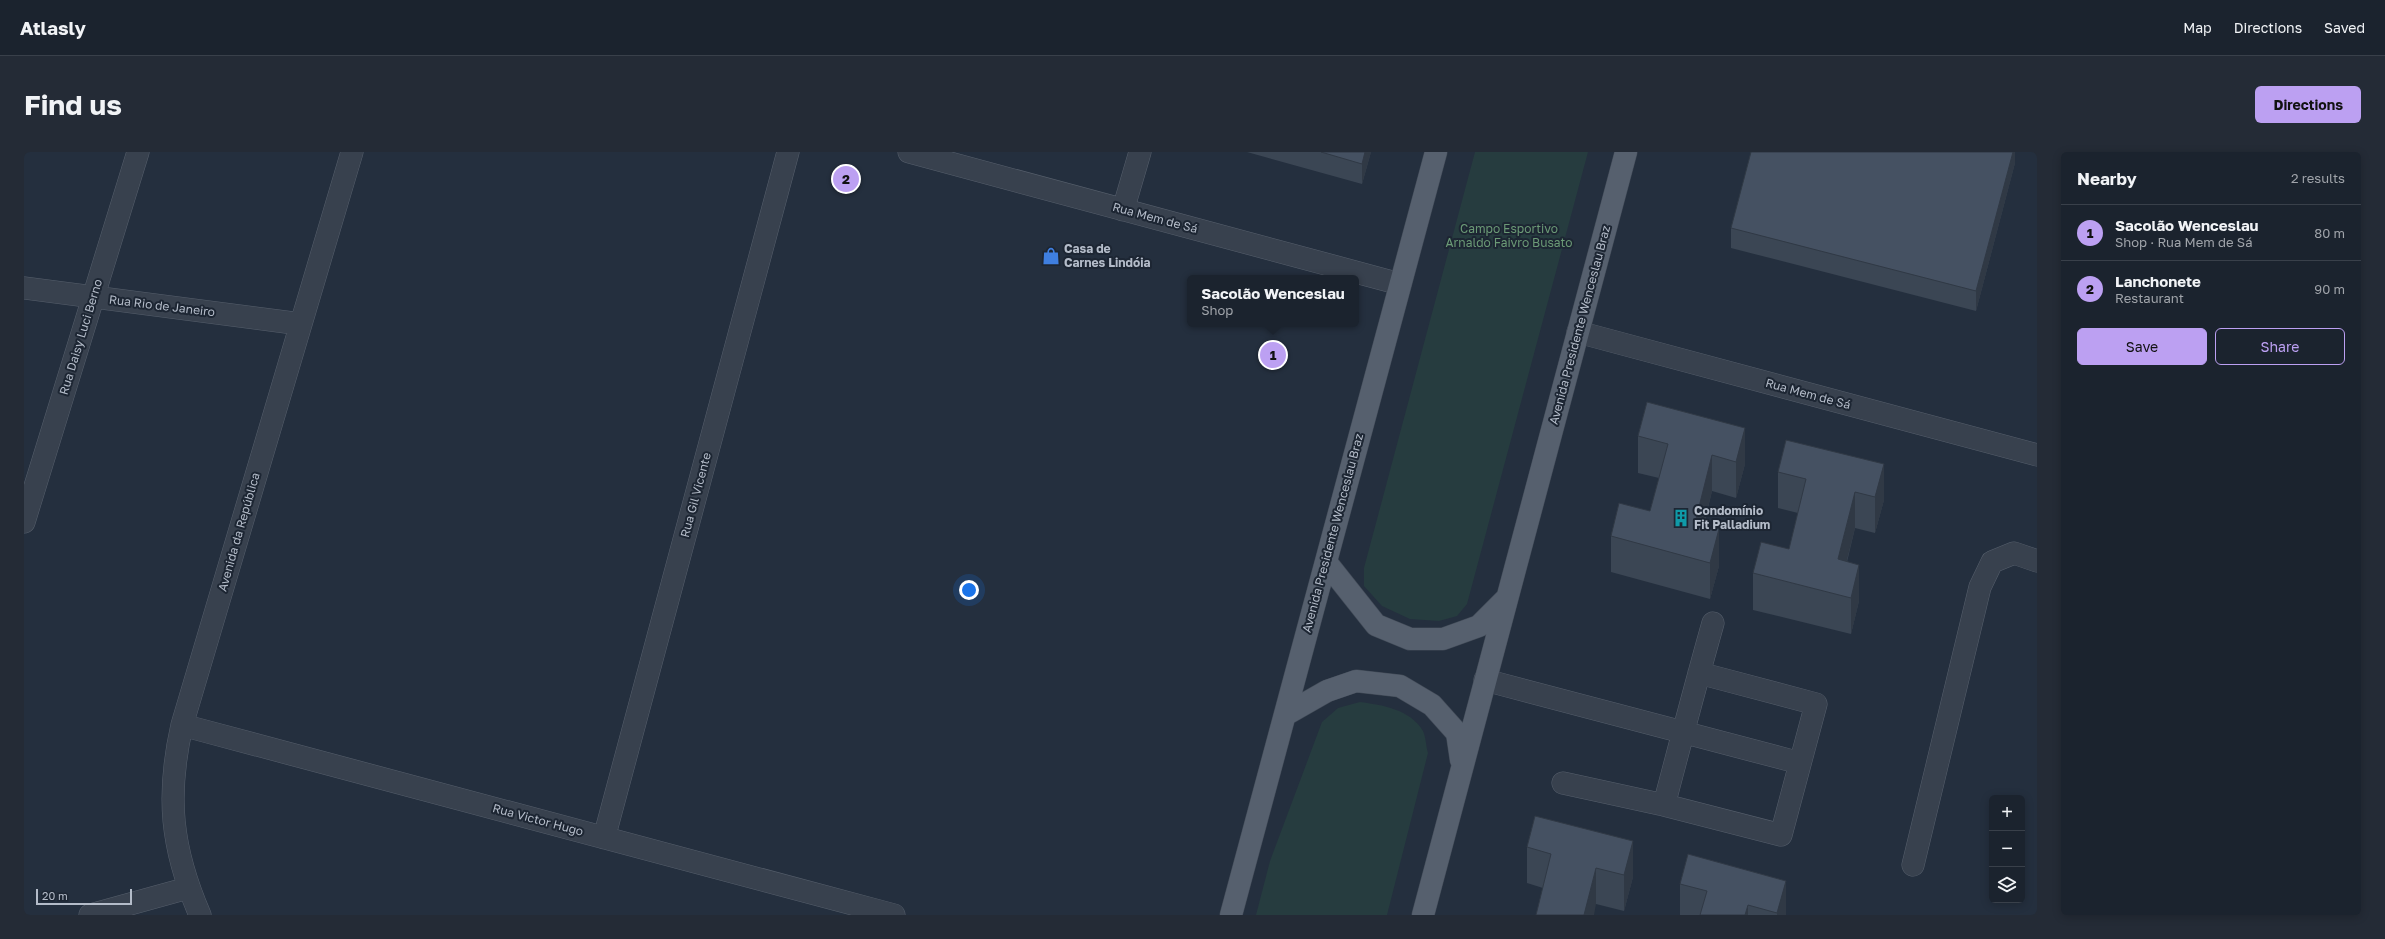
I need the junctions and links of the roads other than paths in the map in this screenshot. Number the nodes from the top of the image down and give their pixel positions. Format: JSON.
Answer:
{"nodes":[{"id":1,"x":138,"y":152,"type":"edge"},
{"id":2,"x":352,"y":152,"type":"edge"},
{"id":3,"x":788,"y":152,"type":"edge"},
{"id":4,"x":909,"y":152,"type":"edge"},
{"id":5,"x":1140,"y":152,"type":"edge"},
{"id":6,"x":1436,"y":152,"type":"edge"},
{"id":7,"x":1626,"y":152,"type":"edge"},
{"id":8,"x":1123,"y":210,"type":"junction"},
{"id":9,"x":1400,"y":284,"type":"junction"},
{"id":10,"x":24,"y":288,"type":"edge"},
{"id":11,"x":93,"y":297,"type":"junction"},
{"id":12,"x":301,"y":324,"type":"junction"},
{"id":13,"x":1578,"y":332,"type":"junction"},
{"id":14,"x":2037,"y":455,"type":"edge"},
{"id":15,"x":24,"y":522,"type":"edge"},
{"id":16,"x":2037,"y":561,"type":"edge"},
{"id":17,"x":1326,"y":562,"type":"junction"},
{"id":18,"x":1508,"y":598,"type":"junction"},
{"id":19,"x":1713,"y":623,"type":"dead end"},
{"id":20,"x":1699,"y":673,"type":"junction"},
{"id":21,"x":1485,"y":680,"type":"junction"},
{"id":22,"x":1285,"y":715,"type":"junction"},
{"id":23,"x":182,"y":725,"type":"junction"},
{"id":24,"x":1683,"y":732,"type":"junction"},
{"id":25,"x":1800,"y":763,"type":"junction"},
{"id":26,"x":1462,"y":767,"type":"junction"},
{"id":27,"x":1563,"y":783,"type":"dead end"},
{"id":28,"x":1664,"y":805,"type":"junction"},
{"id":29,"x":604,"y":838,"type":"junction"},
{"id":30,"x":1913,"y":865,"type":"dead end"},
{"id":31,"x":188,"y":888,"type":"junction"},
{"id":32,"x":825,"y":906,"type":"edge"},
{"id":33,"x":90,"y":915,"type":"edge"},
{"id":34,"x":200,"y":915,"type":"edge"},
{"id":35,"x":894,"y":915,"type":"edge"},
{"id":36,"x":1232,"y":915,"type":"edge"},
{"id":37,"x":1423,"y":915,"type":"edge"}],
"edges":[{"from":1,"to":11,"type":"street","name":"Rua Daisy Luci Berno"},
{"from":2,"to":12,"type":"street","name":"Avenida da República"},
{"from":3,"to":29,"type":"street","name":"Rua Gil Vicente"},
{"from":4,"to":8,"type":"street","name":"Rua Mem de Sá"},
{"from":5,"to":8,"type":"street"},
{"from":6,"to":9,"type":"main road","name":"Avenida Presidente Wenceslau Braz"},
{"from":7,"to":13,"type":"main road","name":"Avenida Presidente Wenceslau Braz"},
{"from":8,"to":9,"type":"street","name":"Rua Mem de Sá"},
{"from":9,"to":17,"type":"main road","name":"Avenida Presidente Wenceslau Braz"},
{"from":10,"to":11,"type":"street","name":"Rua Rio de Janeiro"},
{"from":11,"to":12,"type":"street","name":"Rua Rio de Janeiro"},
{"from":11,"to":15,"type":"street","name":"Rua Daisy Luci Berno"},
{"from":12,"to":23,"type":"street","name":"Avenida da República"},
{"from":13,"to":14,"type":"street","name":"Rua Mem de Sá"},
{"from":13,"to":18,"type":"main road","name":"Avenida Presidente Wenceslau Braz"},
{"from":16,"to":30,"type":"street"},
{"from":17,"to":18,"type":"main road"},
{"from":17,"to":22,"type":"main road","name":"Avenida Presidente Wenceslau Braz"},
{"from":18,"to":21,"type":"main road","name":"Avenida Presidente Wenceslau Braz"},
{"from":19,"to":20,"type":"street"},
{"from":20,"to":24,"type":"street"},
{"from":20,"to":25,"type":"street"},
{"from":21,"to":24,"type":"street"},
{"from":21,"to":26,"type":"main road","name":"Avenida Presidente Wenceslau Braz"},
{"from":22,"to":26,"type":"main road"},
{"from":22,"to":36,"type":"main road","name":"Avenida Presidente Wenceslau Braz"},
{"from":23,"to":29,"type":"street","name":"Rua Victor Hugo"},
{"from":23,"to":31,"type":"street","name":"Avenida da República"},
{"from":24,"to":25,"type":"street"},
{"from":24,"to":28,"type":"street"},
{"from":25,"to":28,"type":"street"},
{"from":26,"to":37,"type":"main road","name":"Avenida Presidente Wenceslau Braz"},
{"from":27,"to":28,"type":"street"},
{"from":29,"to":32,"type":"street","name":"Rua Victor Hugo"},
{"from":31,"to":33,"type":"street"},
{"from":31,"to":34,"type":"street","name":"Avenida da República"},
{"from":32,"to":35,"type":"street","name":"Rua Victor Hugo"}]}
